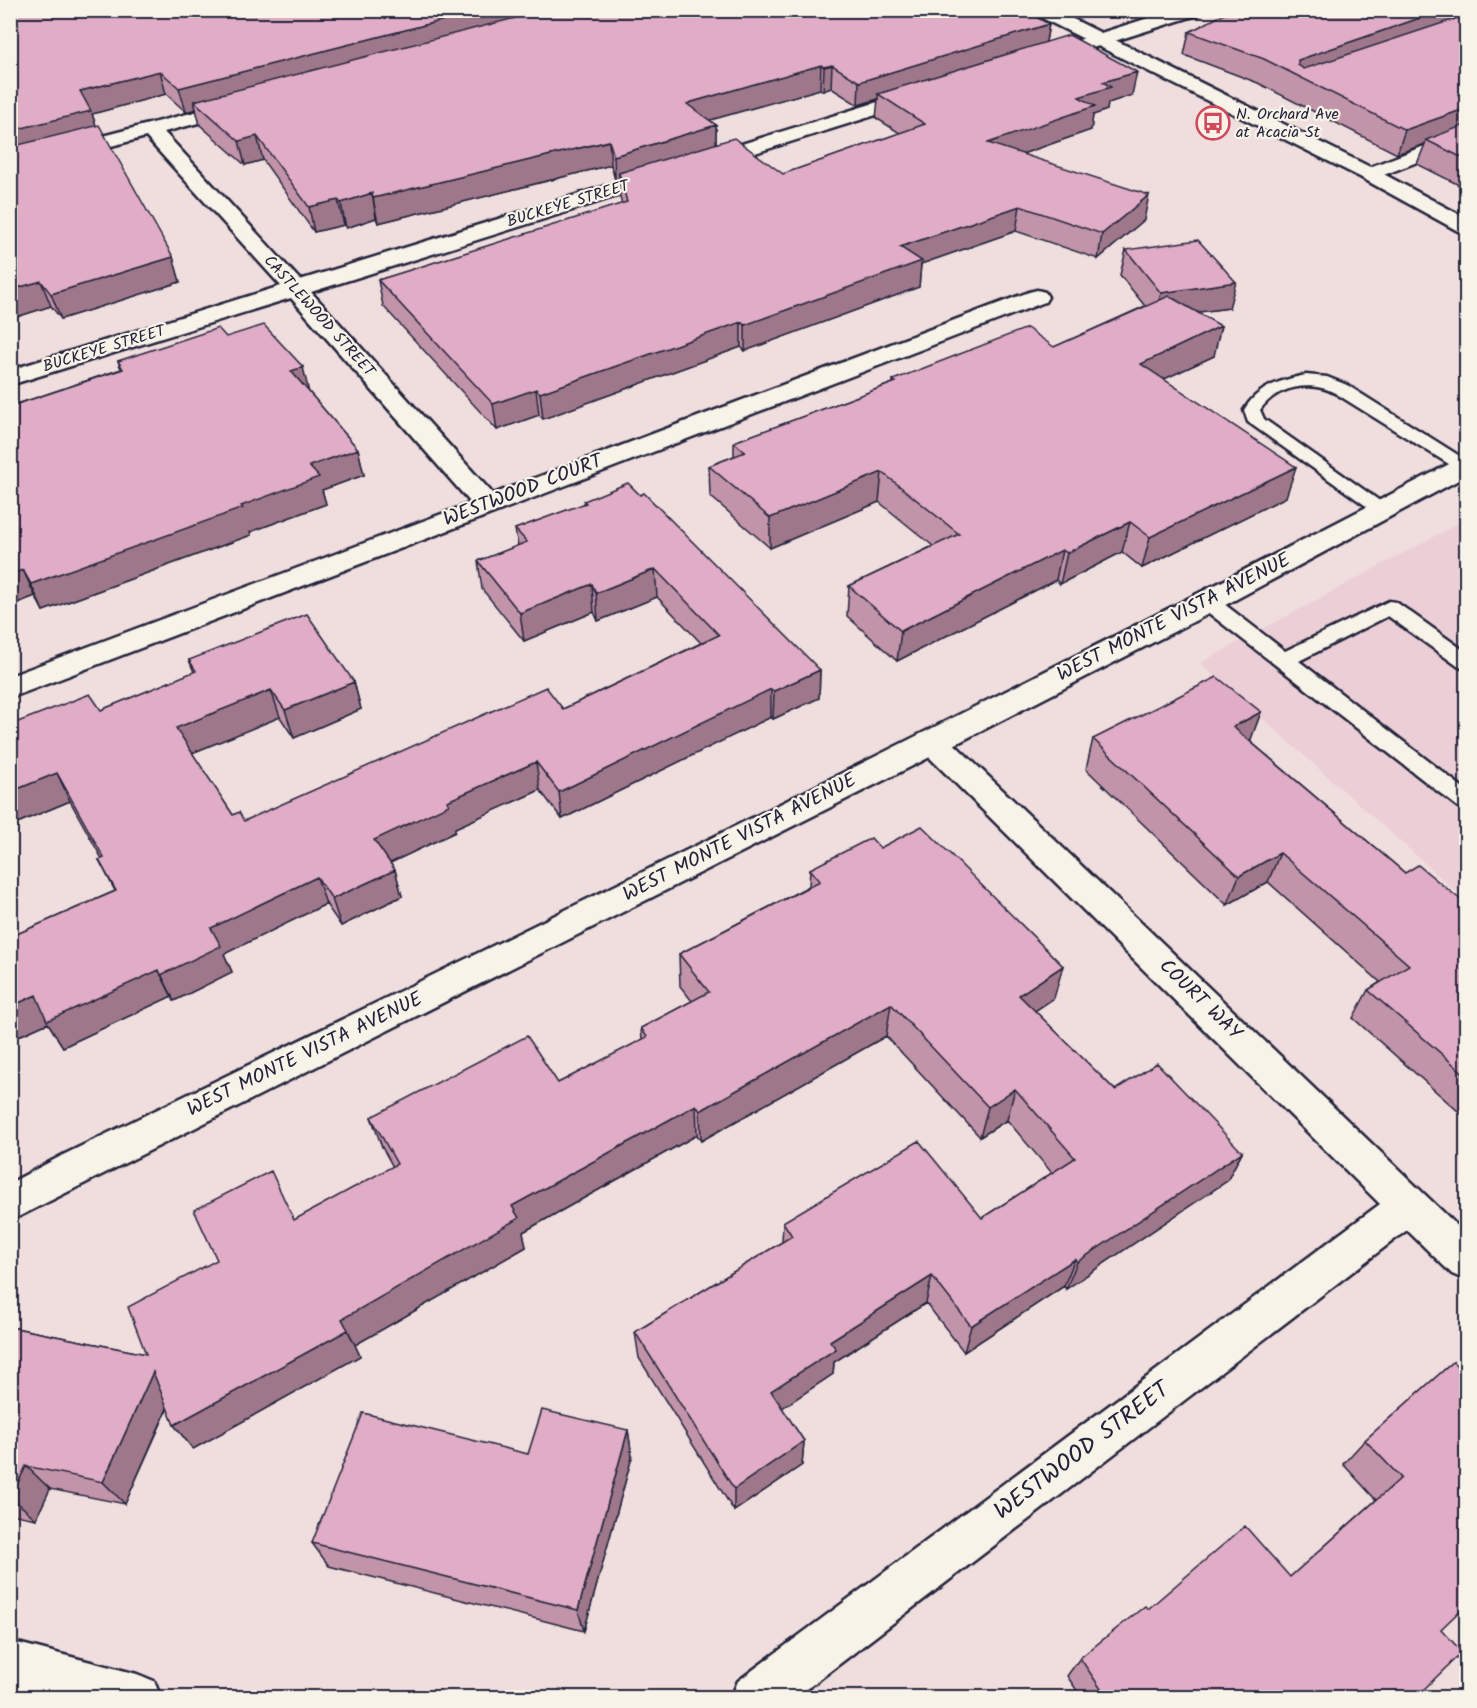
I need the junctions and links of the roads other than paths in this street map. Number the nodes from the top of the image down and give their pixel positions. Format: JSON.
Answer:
{"nodes":[{"id":1,"x":1040,"y":10,"type":"edge"},
{"id":2,"x":1194,"y":10,"type":"edge"},
{"id":3,"x":1097,"y":40,"type":"junction"},
{"id":4,"x":1024,"y":63,"type":"edge"},
{"id":5,"x":944,"y":88,"type":"edge"},
{"id":6,"x":264,"y":100,"type":"edge"},
{"id":7,"x":150,"y":129,"type":"junction"},
{"id":8,"x":1467,"y":136,"type":"edge"},
{"id":9,"x":10,"y":166,"type":"edge"},
{"id":10,"x":1369,"y":174,"type":"junction"},
{"id":11,"x":1467,"y":226,"type":"edge"},
{"id":12,"x":295,"y":289,"type":"junction"},
{"id":13,"x":1037,"y":297,"type":"dead end"},
{"id":14,"x":10,"y":378,"type":"edge"},
{"id":15,"x":1466,"y":466,"type":"edge"},
{"id":16,"x":487,"y":504,"type":"junction"},
{"id":17,"x":1382,"y":509,"type":"junction"},
{"id":18,"x":1208,"y":602,"type":"junction"},
{"id":19,"x":1285,"y":660,"type":"junction"},
{"id":20,"x":1467,"y":662,"type":"edge"},
{"id":21,"x":10,"y":688,"type":"edge"},
{"id":22,"x":933,"y":742,"type":"junction"},
{"id":23,"x":1467,"y":801,"type":"edge"},
{"id":24,"x":10,"y":1203,"type":"edge"},
{"id":25,"x":1410,"y":1205,"type":"junction"},
{"id":26,"x":1467,"y":1261,"type":"edge"},
{"id":27,"x":10,"y":1665,"type":"edge"},
{"id":28,"x":137,"y":1698,"type":"edge"},
{"id":29,"x":755,"y":1698,"type":"edge"}],
"edges":[{"from":1,"to":3,"type":"street"},
{"from":2,"to":3,"type":"street"},
{"from":3,"to":4,"type":"street"},
{"from":3,"to":10,"type":"street"},
{"from":5,"to":12,"type":"street","name":"BUCKEYE STREET"},
{"from":6,"to":7,"type":"street"},
{"from":7,"to":9,"type":"street"},
{"from":7,"to":12,"type":"street","name":"CASTLEWOOD STREET"},
{"from":8,"to":10,"type":"street"},
{"from":10,"to":11,"type":"street"},
{"from":12,"to":14,"type":"street","name":"BUCKEYE STREET"},
{"from":12,"to":16,"type":"street","name":"CASTLEWOOD STREET"},
{"from":13,"to":16,"type":"street","name":"WESTWOOD COURT"},
{"from":15,"to":17,"type":"street","name":"WEST MONTE VISTA AVENUE"},
{"from":15,"to":17,"type":"lane"},
{"from":16,"to":21,"type":"street","name":"WESTWOOD COURT"},
{"from":17,"to":18,"type":"street","name":"WEST MONTE VISTA AVENUE"},
{"from":18,"to":19,"type":"lane"},
{"from":18,"to":22,"type":"street","name":"WEST MONTE VISTA AVENUE"},
{"from":19,"to":20,"type":"lane"},
{"from":19,"to":23,"type":"lane"},
{"from":22,"to":24,"type":"street","name":"WEST MONTE VISTA AVENUE"},
{"from":22,"to":25,"type":"street","name":"COURT WAY"},
{"from":25,"to":26,"type":"street","name":"COURT WAY"},
{"from":25,"to":29,"type":"street","name":"WESTWOOD STREET"},
{"from":27,"to":28,"type":"street"}]}
